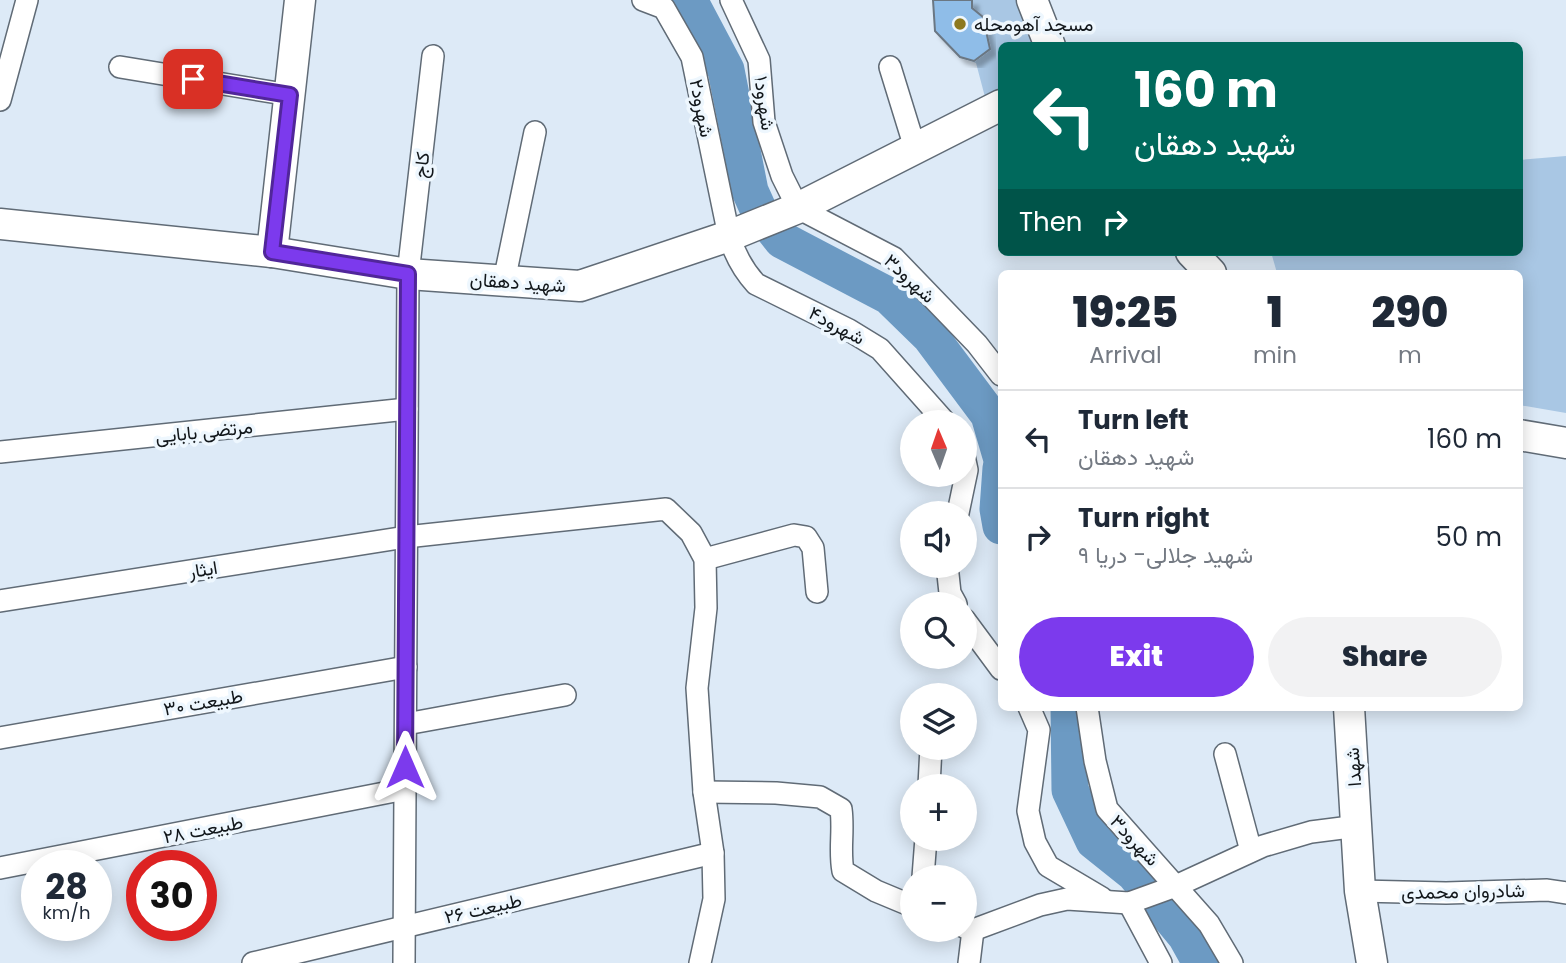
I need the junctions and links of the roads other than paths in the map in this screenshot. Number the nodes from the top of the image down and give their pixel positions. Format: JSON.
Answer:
{"nodes":[{"id":1,"x":27,"y":0,"type":"edge"},
{"id":2,"x":300,"y":0,"type":"edge"},
{"id":3,"x":643,"y":0,"type":"edge"},
{"id":4,"x":731,"y":0,"type":"edge"},
{"id":5,"x":1032,"y":0,"type":"edge"},
{"id":6,"x":1048,"y":42,"type":"edge"},
{"id":7,"x":433,"y":56,"type":"dead end"},
{"id":8,"x":120,"y":67,"type":"dead end"},
{"id":9,"x":890,"y":67,"type":"dead end"},
{"id":10,"x":290,"y":95,"type":"junction"},
{"id":11,"x":0,"y":100,"type":"edge"},
{"id":12,"x":998,"y":106,"type":"edge"},
{"id":13,"x":535,"y":132,"type":"dead end"},
{"id":14,"x":915,"y":148,"type":"junction"},
{"id":15,"x":799,"y":208,"type":"junction"},
{"id":16,"x":0,"y":223,"type":"edge"},
{"id":17,"x":729,"y":236,"type":"junction"},
{"id":18,"x":272,"y":252,"type":"junction"},
{"id":19,"x":1195,"y":256,"type":"edge"},
{"id":20,"x":1208,"y":270,"type":"edge"},
{"id":21,"x":408,"y":274,"type":"junction"},
{"id":22,"x":504,"y":281,"type":"junction"},
{"id":23,"x":998,"y":371,"type":"edge"},
{"id":24,"x":407,"y":409,"type":"junction"},
{"id":25,"x":934,"y":410,"type":"edge"},
{"id":26,"x":1523,"y":436,"type":"edge"},
{"id":27,"x":1566,"y":443,"type":"edge"},
{"id":28,"x":0,"y":452,"type":"edge"},
{"id":29,"x":406,"y":537,"type":"junction"},
{"id":30,"x":705,"y":559,"type":"junction"},
{"id":31,"x":817,"y":592,"type":"dead end"},
{"id":32,"x":0,"y":600,"type":"edge"},
{"id":33,"x":977,"y":637,"type":"edge"},
{"id":34,"x":998,"y":665,"type":"edge"},
{"id":35,"x":406,"y":667,"type":"junction"},
{"id":36,"x":565,"y":695,"type":"dead end"},
{"id":37,"x":1031,"y":711,"type":"edge"},
{"id":38,"x":1088,"y":711,"type":"edge"},
{"id":39,"x":1349,"y":711,"type":"edge"},
{"id":40,"x":405,"y":724,"type":"junction"},
{"id":41,"x":0,"y":738,"type":"edge"},
{"id":42,"x":1225,"y":754,"type":"dead end"},
{"id":43,"x":405,"y":789,"type":"junction"},
{"id":44,"x":704,"y":792,"type":"junction"},
{"id":45,"x":1357,"y":826,"type":"junction"},
{"id":46,"x":1251,"y":851,"type":"junction"},
{"id":47,"x":713,"y":853,"type":"junction"},
{"id":48,"x":0,"y":868,"type":"edge"},
{"id":49,"x":1176,"y":886,"type":"junction"},
{"id":50,"x":1360,"y":891,"type":"junction"},
{"id":51,"x":1566,"y":893,"type":"edge"},
{"id":52,"x":900,"y":901,"type":"edge"},
{"id":53,"x":1107,"y":901,"type":"junction"},
{"id":54,"x":1129,"y":903,"type":"junction"},
{"id":55,"x":404,"y":926,"type":"junction"},
{"id":56,"x":977,"y":926,"type":"edge"},
{"id":57,"x":969,"y":942,"type":"edge"},
{"id":58,"x":253,"y":963,"type":"edge"},
{"id":59,"x":404,"y":963,"type":"edge"},
{"id":60,"x":700,"y":963,"type":"edge"},
{"id":61,"x":969,"y":963,"type":"edge"},
{"id":62,"x":1161,"y":963,"type":"edge"},
{"id":63,"x":1233,"y":963,"type":"edge"},
{"id":64,"x":1372,"y":963,"type":"edge"}],
"edges":[{"from":1,"to":11,"type":"street"},
{"from":2,"to":10,"type":"street"},
{"from":3,"to":17,"type":"street","name":"شهرود۲"},
{"from":4,"to":15,"type":"street","name":"شهرود۱"},
{"from":5,"to":6,"type":"street"},
{"from":7,"to":21,"type":"street","name":"کاج"},
{"from":8,"to":10,"type":"street"},
{"from":9,"to":14,"type":"street"},
{"from":10,"to":18,"type":"street"},
{"from":12,"to":14,"type":"street","name":"شهید دهقان"},
{"from":13,"to":22,"type":"street"},
{"from":14,"to":15,"type":"street","name":"شهید دهقان"},
{"from":15,"to":17,"type":"street","name":"شهید دهقان"},
{"from":15,"to":23,"type":"street","name":"شهرود۳"},
{"from":16,"to":18,"type":"street","name":"شهید دهقان"},
{"from":17,"to":22,"type":"street","name":"شهید دهقان"},
{"from":17,"to":25,"type":"street","name":"شهرود۴"},
{"from":18,"to":21,"type":"street","name":"شهید دهقان"},
{"from":19,"to":20,"type":"street"},
{"from":21,"to":22,"type":"street","name":"شهید دهقان"},
{"from":21,"to":24,"type":"street","name":"کاج"},
{"from":24,"to":28,"type":"street","name":"مرتضی بابایی"},
{"from":24,"to":29,"type":"street","name":"کاج"},
{"from":26,"to":27,"type":"street"},
{"from":29,"to":30,"type":"street","name":"ایثار"},
{"from":29,"to":32,"type":"street","name":"ایثار"},
{"from":29,"to":35,"type":"street","name":"کاج"},
{"from":30,"to":31,"type":"street"},
{"from":30,"to":44,"type":"street"},
{"from":33,"to":34,"type":"street"},
{"from":35,"to":40,"type":"street","name":"کاج"},
{"from":35,"to":41,"type":"street","name":"طبیعت ۳۰"},
{"from":36,"to":40,"type":"street"},
{"from":37,"to":53,"type":"street"},
{"from":38,"to":49,"type":"street","name":"شهرود۳"},
{"from":39,"to":45,"type":"street","name":"شهدا"},
{"from":40,"to":43,"type":"street","name":"کاج"},
{"from":42,"to":46,"type":"street"},
{"from":43,"to":48,"type":"street","name":"طبیعت ۲۸"},
{"from":43,"to":55,"type":"street","name":"کاج"},
{"from":44,"to":47,"type":"street"},
{"from":44,"to":52,"type":"street"},
{"from":45,"to":46,"type":"street"},
{"from":45,"to":50,"type":"street","name":"شهدا"},
{"from":46,"to":49,"type":"street"},
{"from":47,"to":55,"type":"street","name":"طبیعت ۲۶"},
{"from":47,"to":60,"type":"street"},
{"from":49,"to":54,"type":"street"},
{"from":49,"to":63,"type":"street","name":"شهرود۳"},
{"from":50,"to":51,"type":"street","name":"شادروان محمدی"},
{"from":50,"to":64,"type":"street","name":"شهدا"},
{"from":53,"to":54,"type":"street"},
{"from":53,"to":56,"type":"street"},
{"from":54,"to":62,"type":"street"},
{"from":55,"to":58,"type":"street","name":"طبیعت ۲۶"},
{"from":55,"to":59,"type":"street","name":"کاج"},
{"from":57,"to":61,"type":"street"}]}
